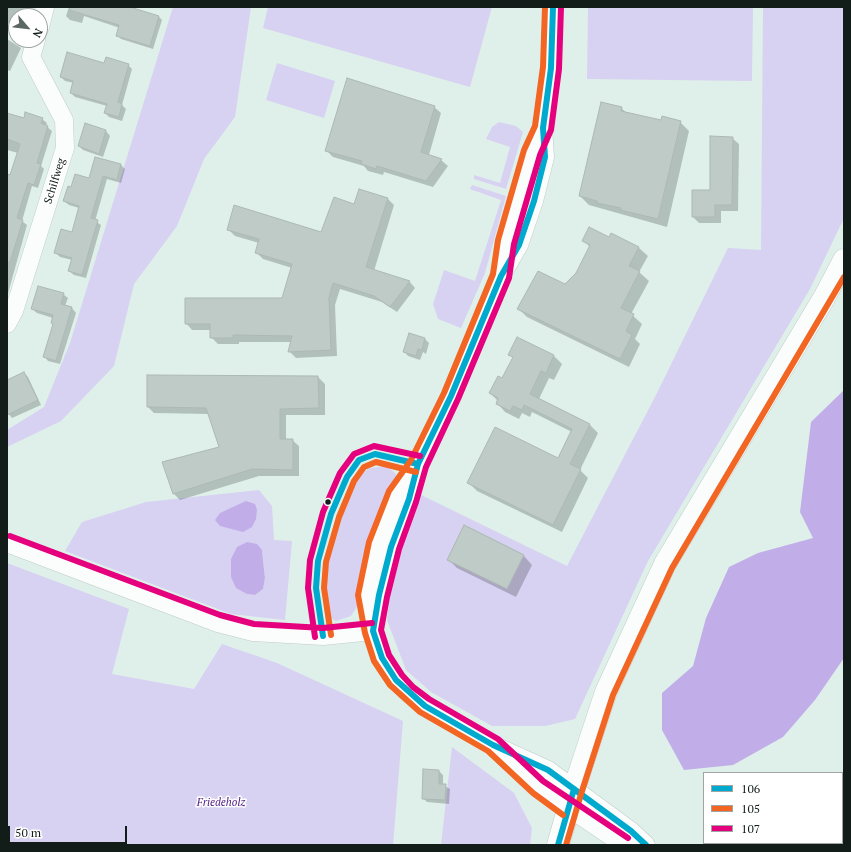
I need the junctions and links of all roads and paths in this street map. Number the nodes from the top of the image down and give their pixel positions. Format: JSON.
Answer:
{"nodes":[{"id":1,"x":553,"y":7,"type":"edge"},
{"id":2,"x":34,"y":48,"type":"edge"},
{"id":3,"x":844,"y":260,"type":"edge"},
{"id":4,"x":7,"y":324,"type":"edge"},
{"id":5,"x":7,"y":543,"type":"edge"},
{"id":6,"x":373,"y":631,"type":"junction"},
{"id":7,"x":571,"y":799,"type":"junction"},
{"id":8,"x":558,"y":845,"type":"edge"},
{"id":9,"x":623,"y":845,"type":"edge"},
{"id":10,"x":646,"y":845,"type":"edge"}],
"edges":[{"from":1,"to":6,"type":"street"},
{"from":2,"to":4,"type":"street","name":"Schilfweg"},
{"from":3,"to":7,"type":"main road"},
{"from":5,"to":6,"type":"street"},
{"from":6,"to":7,"type":"street"},
{"from":7,"to":8,"type":"main road"},
{"from":7,"to":9,"type":"street"},
{"from":7,"to":10,"type":"street"}]}
